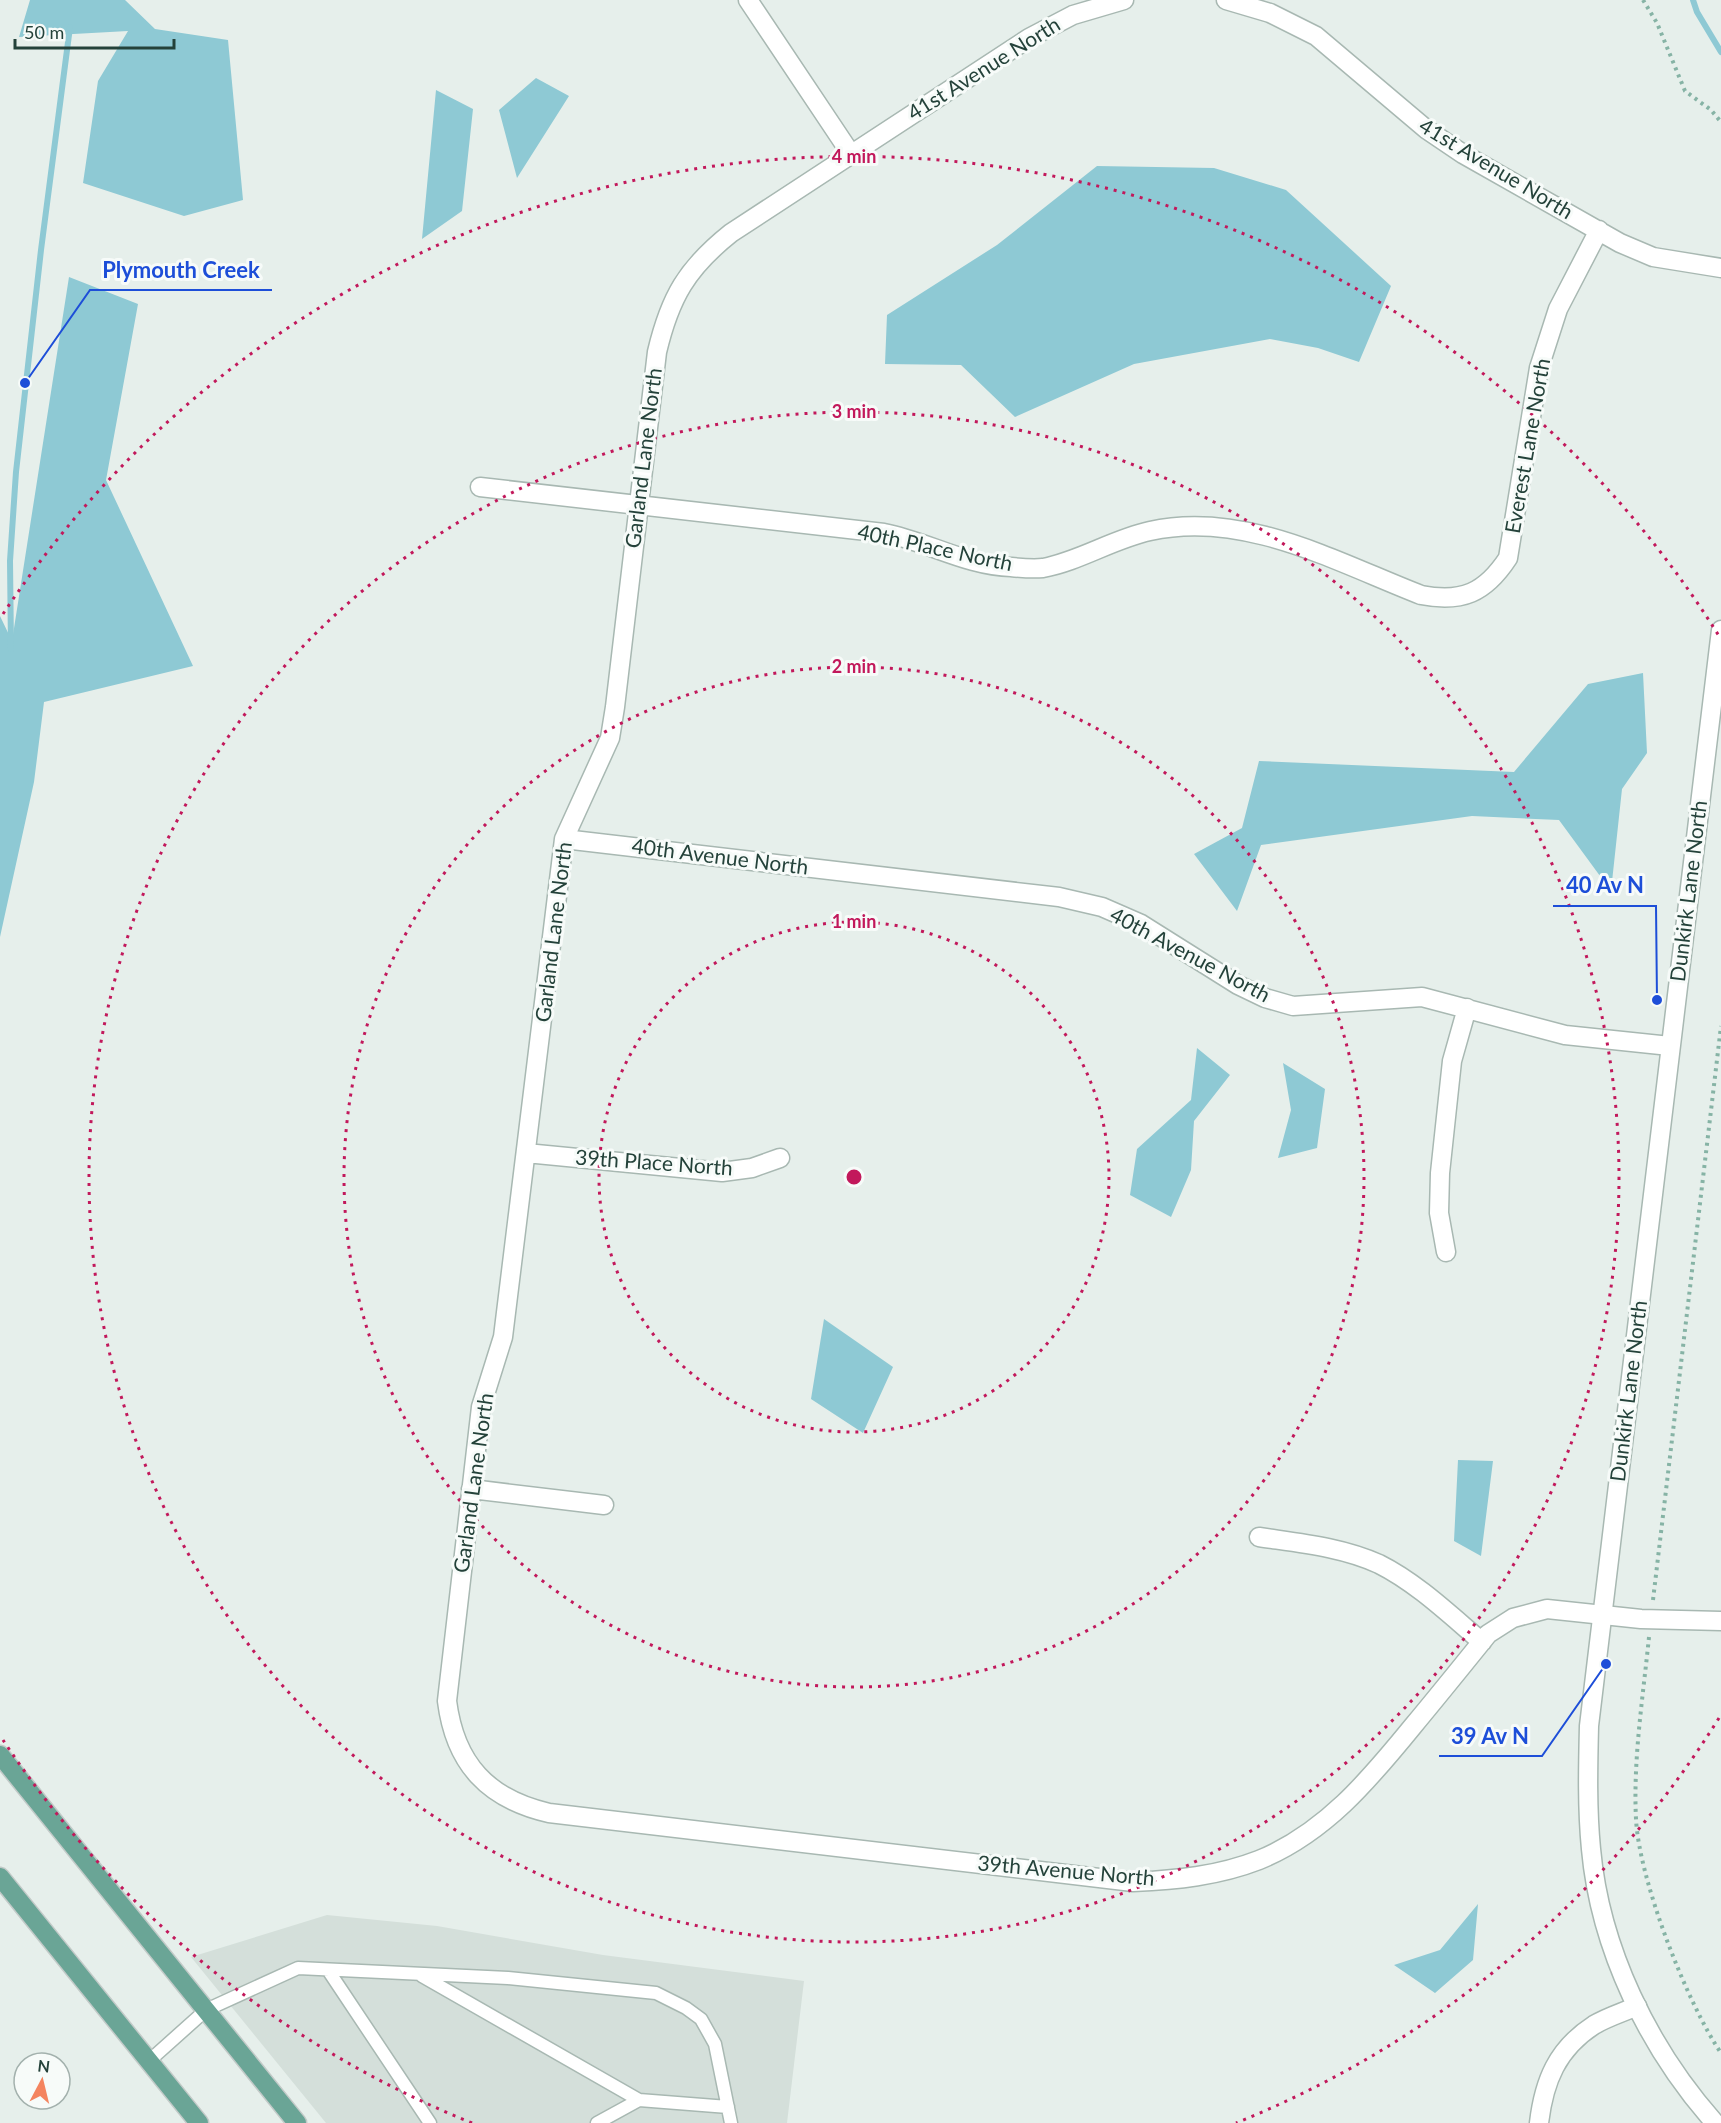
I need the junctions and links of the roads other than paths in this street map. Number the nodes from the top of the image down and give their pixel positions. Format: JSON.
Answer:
{"nodes":[{"id":1,"x":748,"y":0,"type":"edge"},
{"id":2,"x":1124,"y":0,"type":"edge"},
{"id":3,"x":1226,"y":0,"type":"edge"},
{"id":4,"x":851,"y":154,"type":"junction"},
{"id":5,"x":1599,"y":230,"type":"junction"},
{"id":6,"x":1721,"y":268,"type":"edge"},
{"id":7,"x":480,"y":487,"type":"dead end"},
{"id":8,"x":639,"y":505,"type":"junction"},
{"id":9,"x":1479,"y":589,"type":"joint"},
{"id":10,"x":1721,"y":630,"type":"edge"},
{"id":11,"x":1715,"y":738,"type":"edge"},
{"id":12,"x":564,"y":838,"type":"junction"},
{"id":13,"x":1467,"y":1008,"type":"junction"},
{"id":14,"x":1670,"y":1046,"type":"junction"},
{"id":15,"x":526,"y":1152,"type":"junction"},
{"id":16,"x":780,"y":1158,"type":"dead end"},
{"id":17,"x":1446,"y":1252,"type":"dead end"},
{"id":18,"x":471,"y":1489,"type":"junction"},
{"id":19,"x":604,"y":1505,"type":"dead end"},
{"id":20,"x":1259,"y":1537,"type":"dead end"},
{"id":21,"x":1602,"y":1616,"type":"junction"},
{"id":22,"x":1721,"y":1621,"type":"edge"},
{"id":23,"x":1482,"y":1642,"type":"junction"},
{"id":24,"x":0,"y":1755,"type":"edge"},
{"id":25,"x":468,"y":1765,"type":"joint"},
{"id":26,"x":0,"y":1876,"type":"edge"},
{"id":27,"x":328,"y":1970,"type":"junction"},
{"id":28,"x":418,"y":1974,"type":"junction"},
{"id":29,"x":1637,"y":2006,"type":"junction"},
{"id":30,"x":206,"y":2010,"type":"junction"},
{"id":31,"x":149,"y":2061,"type":"junction"},
{"id":32,"x":639,"y":2100,"type":"junction"},
{"id":33,"x":728,"y":2107,"type":"junction"},
{"id":34,"x":199,"y":2123,"type":"edge"},
{"id":35,"x":297,"y":2123,"type":"edge"},
{"id":36,"x":430,"y":2123,"type":"edge"},
{"id":37,"x":597,"y":2123,"type":"edge"},
{"id":38,"x":731,"y":2123,"type":"edge"},
{"id":39,"x":1539,"y":2123,"type":"edge"},
{"id":40,"x":1715,"y":2123,"type":"edge"}],
"edges":[{"from":1,"to":4,"type":"street"},
{"from":2,"to":4,"type":"street","name":"41st Avenue North"},
{"from":3,"to":5,"type":"street","name":"41st Avenue North"},
{"from":4,"to":8,"type":"street","name":"Garland Lane North"},
{"from":5,"to":6,"type":"street","name":"41st Avenue North"},
{"from":5,"to":9,"type":"street","name":"Everest Lane North"},
{"from":7,"to":8,"type":"street","name":"40th Place North"},
{"from":8,"to":9,"type":"street","name":"40th Place North"},
{"from":8,"to":12,"type":"street","name":"Garland Lane North"},
{"from":10,"to":11,"type":"street","name":"Dunkirk Lane North"},
{"from":11,"to":14,"type":"street","name":"Dunkirk Lane North"},
{"from":12,"to":13,"type":"street","name":"40th Avenue North"},
{"from":12,"to":15,"type":"street","name":"Garland Lane North"},
{"from":13,"to":14,"type":"street","name":"40th Avenue North"},
{"from":13,"to":17,"type":"street"},
{"from":14,"to":21,"type":"street","name":"Dunkirk Lane North"},
{"from":15,"to":16,"type":"street","name":"39th Place North"},
{"from":15,"to":18,"type":"street","name":"Garland Lane North"},
{"from":18,"to":19,"type":"street"},
{"from":18,"to":25,"type":"street","name":"Garland Lane North"},
{"from":20,"to":23,"type":"street"},
{"from":21,"to":22,"type":"street","name":"39th Avenue North"},
{"from":21,"to":23,"type":"street","name":"39th Avenue North"},
{"from":21,"to":29,"type":"street","name":"Dunkirk Lane North"},
{"from":23,"to":25,"type":"street","name":"39th Avenue North"},
{"from":24,"to":30,"type":"main road"},
{"from":26,"to":31,"type":"main road"},
{"from":27,"to":28,"type":"lane"},
{"from":27,"to":30,"type":"lane"},
{"from":27,"to":36,"type":"lane"},
{"from":28,"to":32,"type":"lane"},
{"from":28,"to":33,"type":"lane"},
{"from":29,"to":39,"type":"street"},
{"from":29,"to":40,"type":"street","name":"Dunkirk Lane North"},
{"from":30,"to":31,"type":"lane"},
{"from":30,"to":35,"type":"main road"},
{"from":31,"to":34,"type":"main road"},
{"from":32,"to":33,"type":"lane"},
{"from":32,"to":37,"type":"lane"},
{"from":33,"to":38,"type":"lane"}]}
